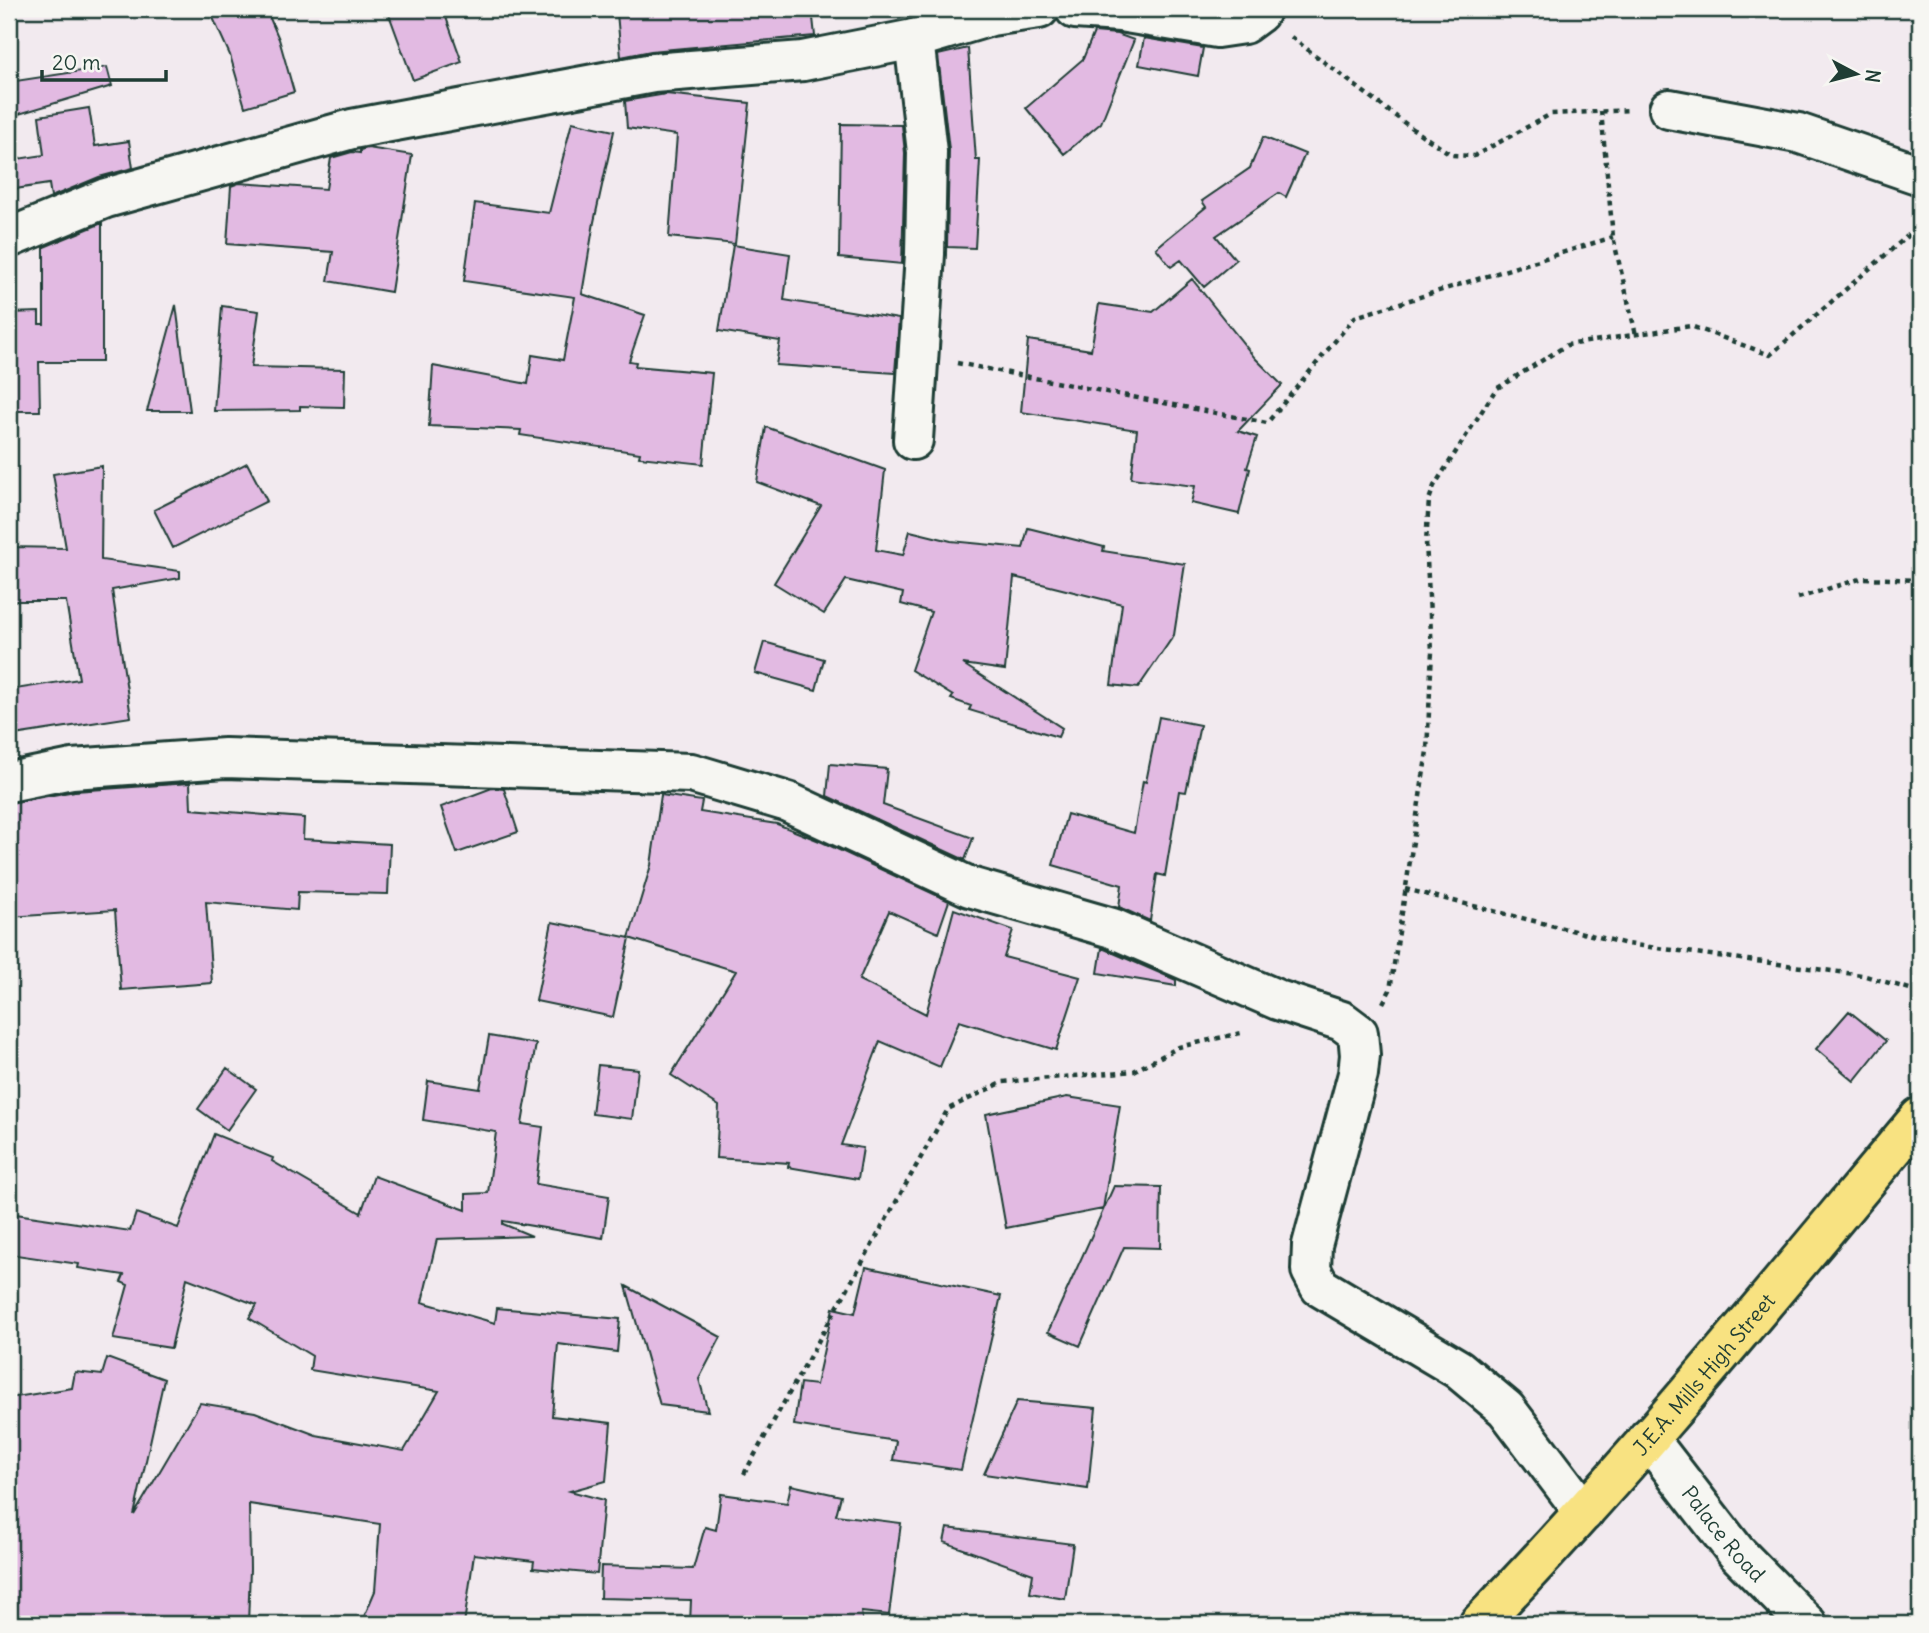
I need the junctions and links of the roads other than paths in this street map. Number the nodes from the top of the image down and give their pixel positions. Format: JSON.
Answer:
{"nodes":[{"id":1,"x":1039,"y":9,"type":"edge"},
{"id":2,"x":1075,"y":9,"type":"edge"},
{"id":3,"x":1260,"y":11,"type":"edge"},
{"id":4,"x":914,"y":39,"type":"junction"},
{"id":5,"x":1669,"y":109,"type":"road end"},
{"id":6,"x":1920,"y":175,"type":"edge"},
{"id":7,"x":9,"y":238,"type":"edge"},
{"id":8,"x":913,"y":440,"type":"dead end"},
{"id":9,"x":9,"y":782,"type":"edge"},
{"id":10,"x":1920,"y":1117,"type":"edge"},
{"id":11,"x":1648,"y":1438,"type":"junction"},
{"id":12,"x":1584,"y":1511,"type":"junction"},
{"id":13,"x":1479,"y":1624,"type":"edge"},
{"id":14,"x":1807,"y":1624,"type":"edge"}],
"edges":[{"from":1,"to":4,"type":"street"},
{"from":2,"to":3,"type":"street"},
{"from":4,"to":7,"type":"street"},
{"from":4,"to":8,"type":"street"},
{"from":5,"to":6,"type":"street"},
{"from":9,"to":12,"type":"street"},
{"from":10,"to":11,"type":"highway","name":"J.E.A. Mills High Street"},
{"from":11,"to":12,"type":"highway","name":"J.E.A. Mills High Street"},
{"from":11,"to":14,"type":"street","name":"Palace Road"},
{"from":12,"to":13,"type":"highway","name":"J.E.A. Mills High Street"}]}
